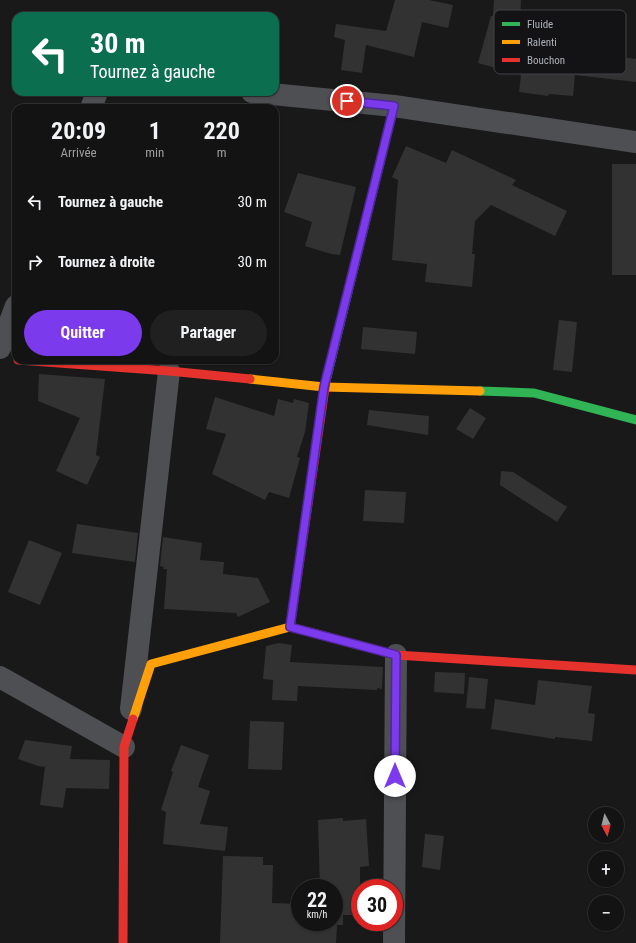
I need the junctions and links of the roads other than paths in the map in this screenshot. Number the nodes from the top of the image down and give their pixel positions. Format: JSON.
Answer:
{"nodes":[{"id":1,"x":279,"y":95,"type":"edge"},
{"id":2,"x":394,"y":106,"type":"junction"},
{"id":3,"x":636,"y":142,"type":"edge"},
{"id":4,"x":12,"y":316,"type":"edge"},
{"id":5,"x":0,"y":348,"type":"edge"},
{"id":6,"x":0,"y":359,"type":"edge"},
{"id":7,"x":12,"y":360,"type":"edge"},
{"id":8,"x":72,"y":364,"type":"edge"},
{"id":9,"x":169,"y":371,"type":"junction"},
{"id":10,"x":324,"y":387,"type":"junction"},
{"id":11,"x":636,"y":420,"type":"edge"},
{"id":12,"x":290,"y":627,"type":"junction"},
{"id":13,"x":396,"y":655,"type":"junction"},
{"id":14,"x":636,"y":670,"type":"edge"},
{"id":15,"x":0,"y":677,"type":"edge"},
{"id":16,"x":126,"y":741,"type":"junction"},
{"id":17,"x":123,"y":943,"type":"edge"},
{"id":18,"x":394,"y":943,"type":"edge"}],
"edges":[{"from":1,"to":2,"type":"street"},
{"from":2,"to":3,"type":"street"},
{"from":2,"to":10,"type":"street"},
{"from":4,"to":5,"type":"street"},
{"from":6,"to":7,"type":"street"},
{"from":8,"to":9,"type":"street"},
{"from":9,"to":10,"type":"street"},
{"from":9,"to":16,"type":"street"},
{"from":10,"to":11,"type":"street"},
{"from":10,"to":12,"type":"street"},
{"from":12,"to":13,"type":"street"},
{"from":12,"to":16,"type":"street"},
{"from":13,"to":14,"type":"street"},
{"from":13,"to":18,"type":"street"},
{"from":15,"to":16,"type":"street"},
{"from":16,"to":17,"type":"street"}]}
